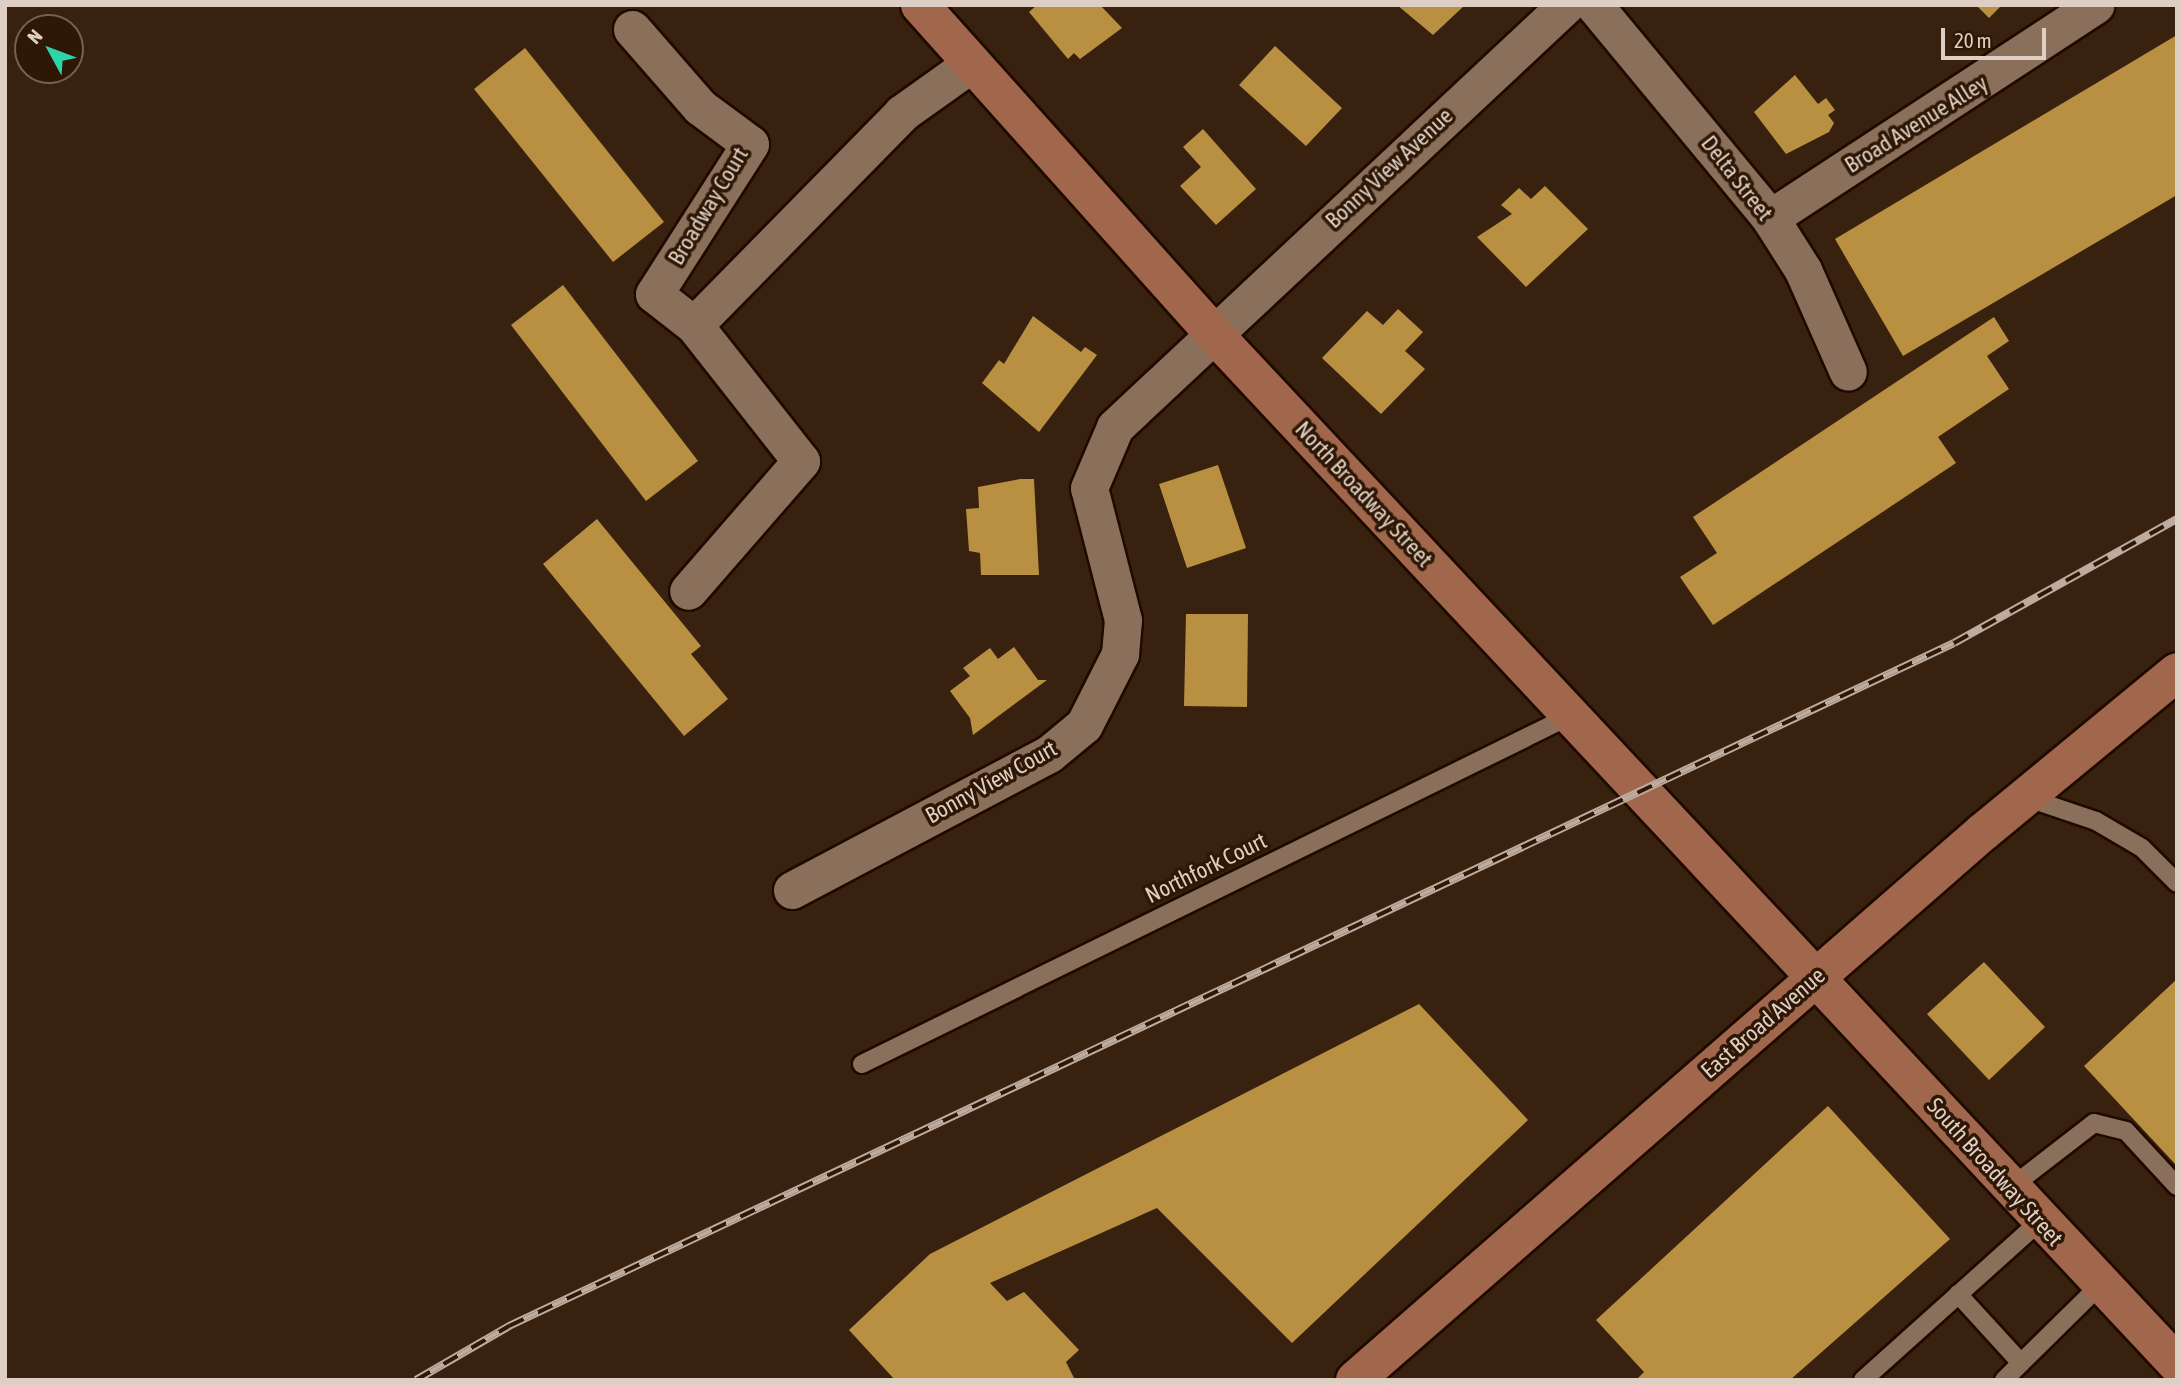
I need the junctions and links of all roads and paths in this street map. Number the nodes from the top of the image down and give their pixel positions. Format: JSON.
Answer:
{"nodes":[{"id":1,"x":920,"y":5,"type":"edge"},
{"id":2,"x":1566,"y":5,"type":"edge"},
{"id":3,"x":1594,"y":5,"type":"edge"},
{"id":4,"x":2095,"y":5,"type":"edge"},
{"id":5,"x":632,"y":29,"type":"dead end"},
{"id":6,"x":972,"y":63,"type":"junction"},
{"id":7,"x":1770,"y":218,"type":"junction"},
{"id":8,"x":694,"y":325,"type":"junction"},
{"id":9,"x":1211,"y":331,"type":"junction"},
{"id":10,"x":1848,"y":372,"type":"dead end"},
{"id":11,"x":688,"y":591,"type":"dead end"},
{"id":12,"x":2177,"y":672,"type":"edge"},
{"id":13,"x":1572,"y":715,"type":"junction"},
{"id":14,"x":2025,"y":797,"type":"junction"},
{"id":15,"x":2177,"y":883,"type":"edge"},
{"id":16,"x":792,"y":890,"type":"dead end"},
{"id":17,"x":1815,"y":977,"type":"junction"},
{"id":18,"x":862,"y":1064,"type":"dead end"},
{"id":19,"x":2177,"y":1186,"type":"edge"},
{"id":20,"x":2010,"y":1188,"type":"junction"},
{"id":21,"x":2040,"y":1221,"type":"junction"},
{"id":22,"x":2100,"y":1285,"type":"junction"},
{"id":23,"x":1958,"y":1294,"type":"junction"},
{"id":24,"x":2021,"y":1363,"type":"junction"},
{"id":25,"x":2177,"y":1364,"type":"edge"},
{"id":26,"x":1356,"y":1380,"type":"edge"},
{"id":27,"x":1863,"y":1380,"type":"edge"},
{"id":28,"x":2004,"y":1380,"type":"edge"}],
"edges":[{"from":1,"to":6,"type":"main road","name":"North Broadway Street"},
{"from":2,"to":9,"type":"street","name":"Bonny View Avenue"},
{"from":3,"to":7,"type":"street","name":"Delta Street"},
{"from":4,"to":7,"type":"street","name":"Broad Avenue Alley"},
{"from":5,"to":8,"type":"street","name":"Broadway Court"},
{"from":6,"to":8,"type":"street"},
{"from":6,"to":9,"type":"main road","name":"North Broadway Street"},
{"from":7,"to":10,"type":"street","name":"Delta Street"},
{"from":8,"to":11,"type":"street","name":"Broadway Court"},
{"from":9,"to":13,"type":"main road","name":"North Broadway Street"},
{"from":9,"to":16,"type":"street","name":"Bonny View Court"},
{"from":12,"to":14,"type":"main road","name":"East Broad Avenue"},
{"from":13,"to":17,"type":"main road","name":"North Broadway Street"},
{"from":13,"to":18,"type":"lane","name":"Northfork Court"},
{"from":14,"to":15,"type":"lane"},
{"from":14,"to":17,"type":"main road","name":"East Broad Avenue"},
{"from":17,"to":20,"type":"main road","name":"South Broadway Street"},
{"from":17,"to":26,"type":"main road","name":"East Broad Avenue"},
{"from":19,"to":20,"type":"lane"},
{"from":20,"to":21,"type":"main road","name":"South Broadway Street"},
{"from":21,"to":22,"type":"main road","name":"South Broadway Street"},
{"from":21,"to":23,"type":"lane"},
{"from":22,"to":24,"type":"lane"},
{"from":22,"to":25,"type":"main road","name":"South Broadway Street"},
{"from":23,"to":24,"type":"lane"},
{"from":23,"to":27,"type":"lane"},
{"from":24,"to":28,"type":"lane"}]}
